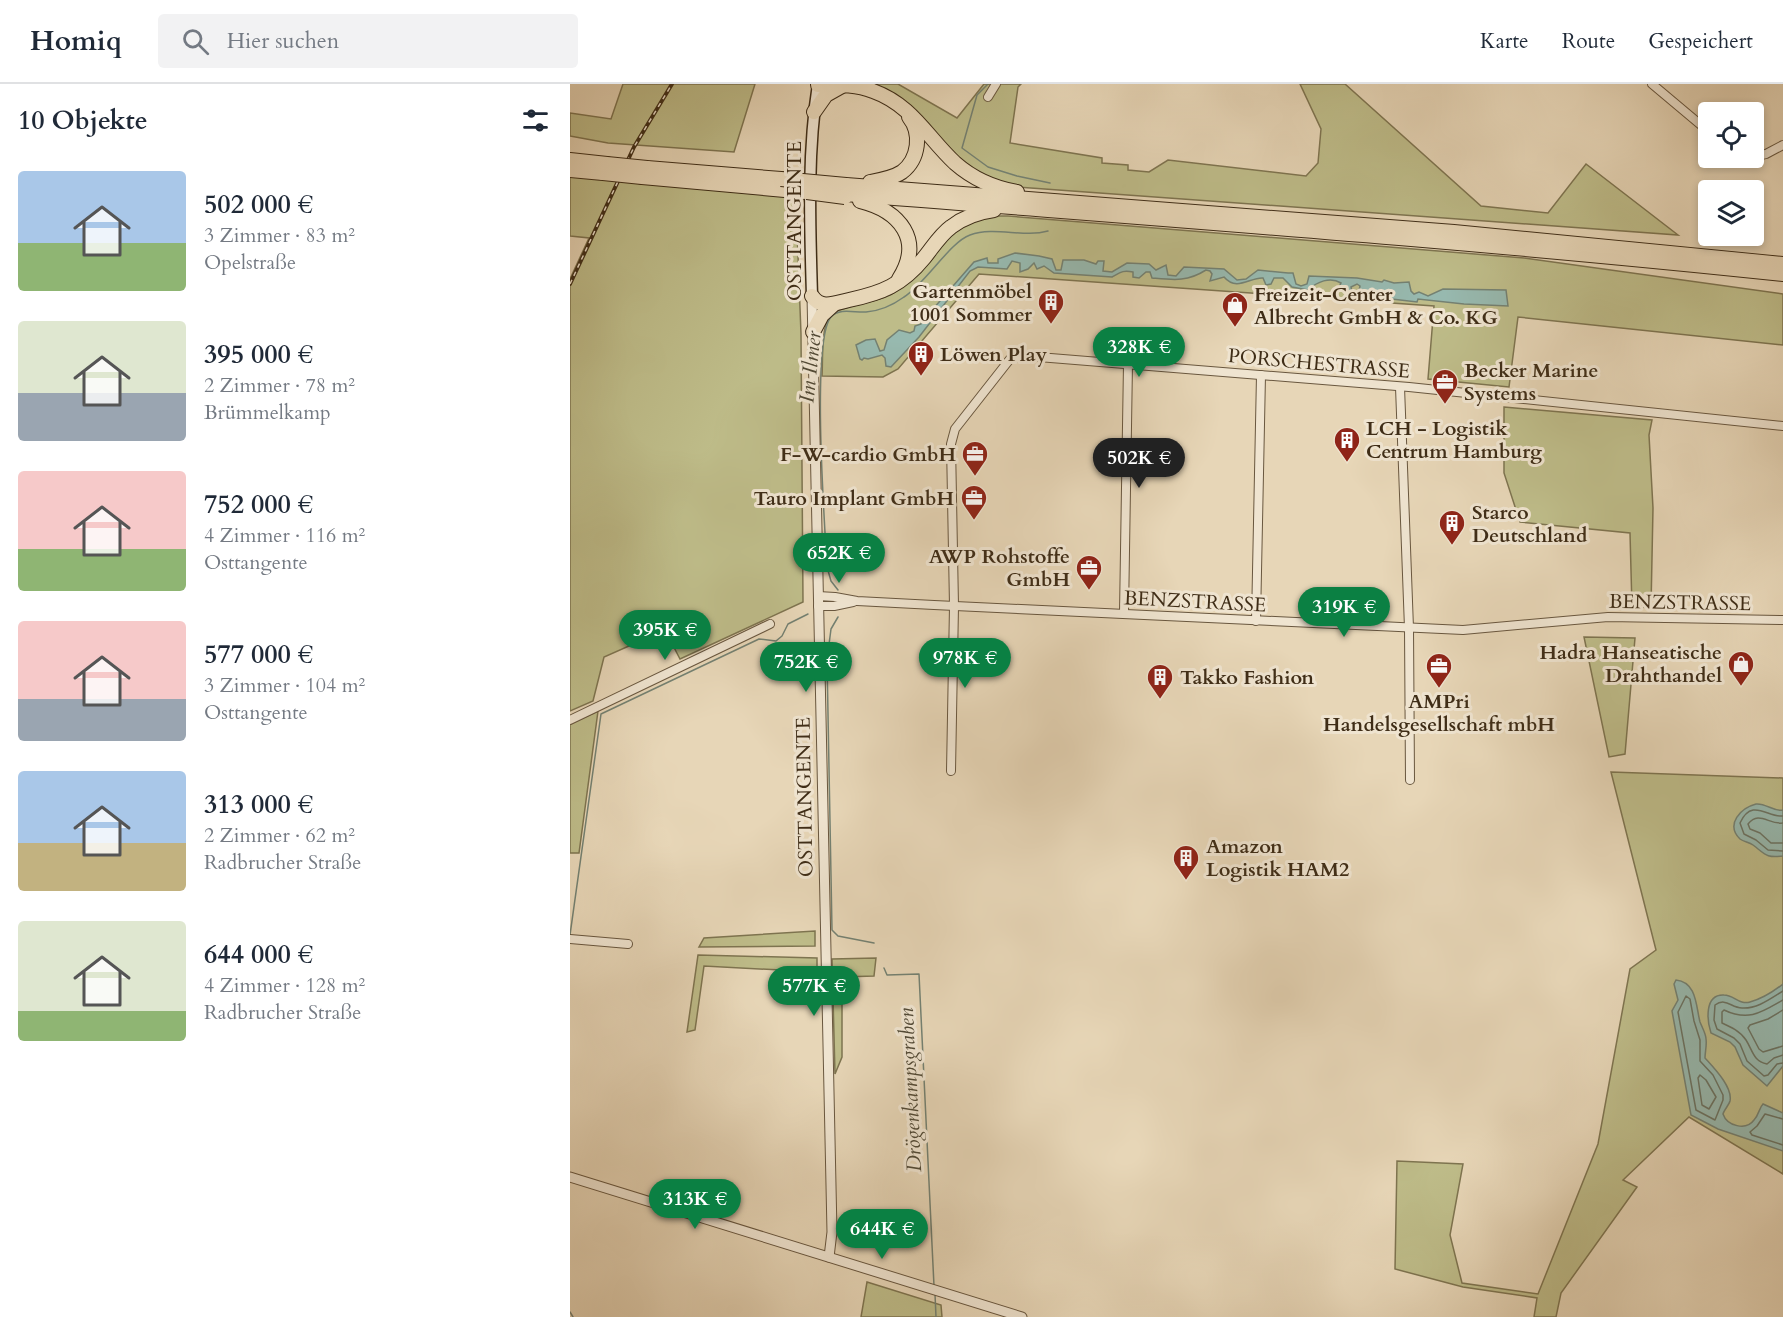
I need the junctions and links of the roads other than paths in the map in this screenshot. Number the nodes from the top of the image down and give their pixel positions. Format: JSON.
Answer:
{"nodes":[{"id":1,"x":818,"y":84,"type":"edge"},
{"id":2,"x":843,"y":84,"type":"edge"},
{"id":3,"x":996,"y":84,"type":"edge"},
{"id":4,"x":1652,"y":84,"type":"edge"},
{"id":5,"x":988,"y":97,"type":"dead end"},
{"id":6,"x":898,"y":104,"type":"junction"},
{"id":7,"x":814,"y":112,"type":"junction"},
{"id":8,"x":1698,"y":123,"type":"edge"},
{"id":9,"x":1783,"y":145,"type":"edge"},
{"id":10,"x":1764,"y":154,"type":"edge"},
{"id":11,"x":570,"y":160,"type":"edge"},
{"id":12,"x":605,"y":169,"type":"junction"},
{"id":13,"x":570,"y":170,"type":"edge"},
{"id":14,"x":781,"y":184,"type":"junction"},
{"id":15,"x":845,"y":192,"type":"junction"},
{"id":16,"x":1080,"y":203,"type":"junction"},
{"id":17,"x":1017,"y":208,"type":"junction"},
{"id":18,"x":1783,"y":264,"type":"edge"},
{"id":19,"x":1783,"y":274,"type":"edge"},
{"id":20,"x":896,"y":283,"type":"junction"},
{"id":21,"x":812,"y":296,"type":"junction"},
{"id":22,"x":849,"y":300,"type":"junction"},
{"id":23,"x":834,"y":304,"type":"junction"},
{"id":24,"x":813,"y":332,"type":"junction"},
{"id":25,"x":1128,"y":364,"type":"junction"},
{"id":26,"x":1261,"y":375,"type":"junction"},
{"id":27,"x":1400,"y":387,"type":"junction"},
{"id":28,"x":1783,"y":426,"type":"edge"},
{"id":29,"x":818,"y":596,"type":"junction"},
{"id":30,"x":857,"y":601,"type":"junction"},
{"id":31,"x":818,"y":606,"type":"junction"},
{"id":32,"x":954,"y":606,"type":"junction"},
{"id":33,"x":1124,"y":613,"type":"junction"},
{"id":34,"x":1783,"y":620,"type":"edge"},
{"id":35,"x":1256,"y":621,"type":"junction"},
{"id":36,"x":770,"y":624,"type":"dead end"},
{"id":37,"x":1409,"y":628,"type":"junction"},
{"id":38,"x":570,"y":720,"type":"edge"},
{"id":39,"x":951,"y":771,"type":"dead end"},
{"id":40,"x":1410,"y":780,"type":"dead end"},
{"id":41,"x":570,"y":939,"type":"edge"},
{"id":42,"x":628,"y":944,"type":"dead end"},
{"id":43,"x":570,"y":1177,"type":"edge"},
{"id":44,"x":829,"y":1257,"type":"junction"},
{"id":45,"x":1022,"y":1317,"type":"edge"}],
"edges":[{"from":1,"to":2,"type":"highway"},
{"from":1,"to":7,"type":"main road","name":"OSTTANGENTE"},
{"from":2,"to":6,"type":"highway"},
{"from":2,"to":7,"type":"highway"},
{"from":3,"to":5,"type":"street"},
{"from":4,"to":8,"type":"street"},
{"from":6,"to":15,"type":"highway"},
{"from":6,"to":16,"type":"highway"},
{"from":7,"to":21,"type":"main road","name":"OSTTANGENTE"},
{"from":9,"to":10,"type":"street"},
{"from":11,"to":12,"type":"highway"},
{"from":12,"to":13,"type":"highway"},
{"from":12,"to":14,"type":"highway","bridge":true},
{"from":14,"to":15,"type":"highway","bridge":true},
{"from":14,"to":15,"type":"highway","bridge":true},
{"from":15,"to":16,"type":"highway"},
{"from":15,"to":17,"type":"highway"},
{"from":15,"to":20,"type":"highway"},
{"from":16,"to":18,"type":"highway"},
{"from":17,"to":19,"type":"highway"},
{"from":17,"to":20,"type":"highway"},
{"from":20,"to":22,"type":"highway"},
{"from":21,"to":22,"type":"highway"},
{"from":21,"to":23,"type":"highway"},
{"from":21,"to":24,"type":"street","name":"OSTTANGENTE"},
{"from":22,"to":23,"type":"highway"},
{"from":23,"to":24,"type":"highway"},
{"from":24,"to":29,"type":"street","name":"OSTTANGENTE"},
{"from":25,"to":26,"type":"street","name":"PORSCHESTRASSE"},
{"from":25,"to":32,"type":"street","name":"PORSCHESTRASSE"},
{"from":25,"to":33,"type":"street"},
{"from":26,"to":27,"type":"street","name":"PORSCHESTRASSE"},
{"from":26,"to":35,"type":"street"},
{"from":27,"to":28,"type":"street","name":"PORSCHESTRASSE"},
{"from":27,"to":37,"type":"street"},
{"from":29,"to":30,"type":"street","name":"BENZSTRASSE"},
{"from":29,"to":31,"type":"street","name":"OSTTANGENTE"},
{"from":30,"to":31,"type":"street","name":"BENZSTRASSE"},
{"from":30,"to":32,"type":"street","name":"BENZSTRASSE"},
{"from":31,"to":44,"type":"street","name":"OSTTANGENTE"},
{"from":32,"to":33,"type":"street","name":"BENZSTRASSE"},
{"from":32,"to":39,"type":"street"},
{"from":33,"to":35,"type":"street","name":"BENZSTRASSE"},
{"from":34,"to":37,"type":"street","name":"BENZSTRASSE"},
{"from":35,"to":37,"type":"street","name":"BENZSTRASSE"},
{"from":36,"to":38,"type":"street"},
{"from":37,"to":40,"type":"street"},
{"from":41,"to":42,"type":"street"},
{"from":43,"to":44,"type":"street"},
{"from":44,"to":45,"type":"street"}]}
